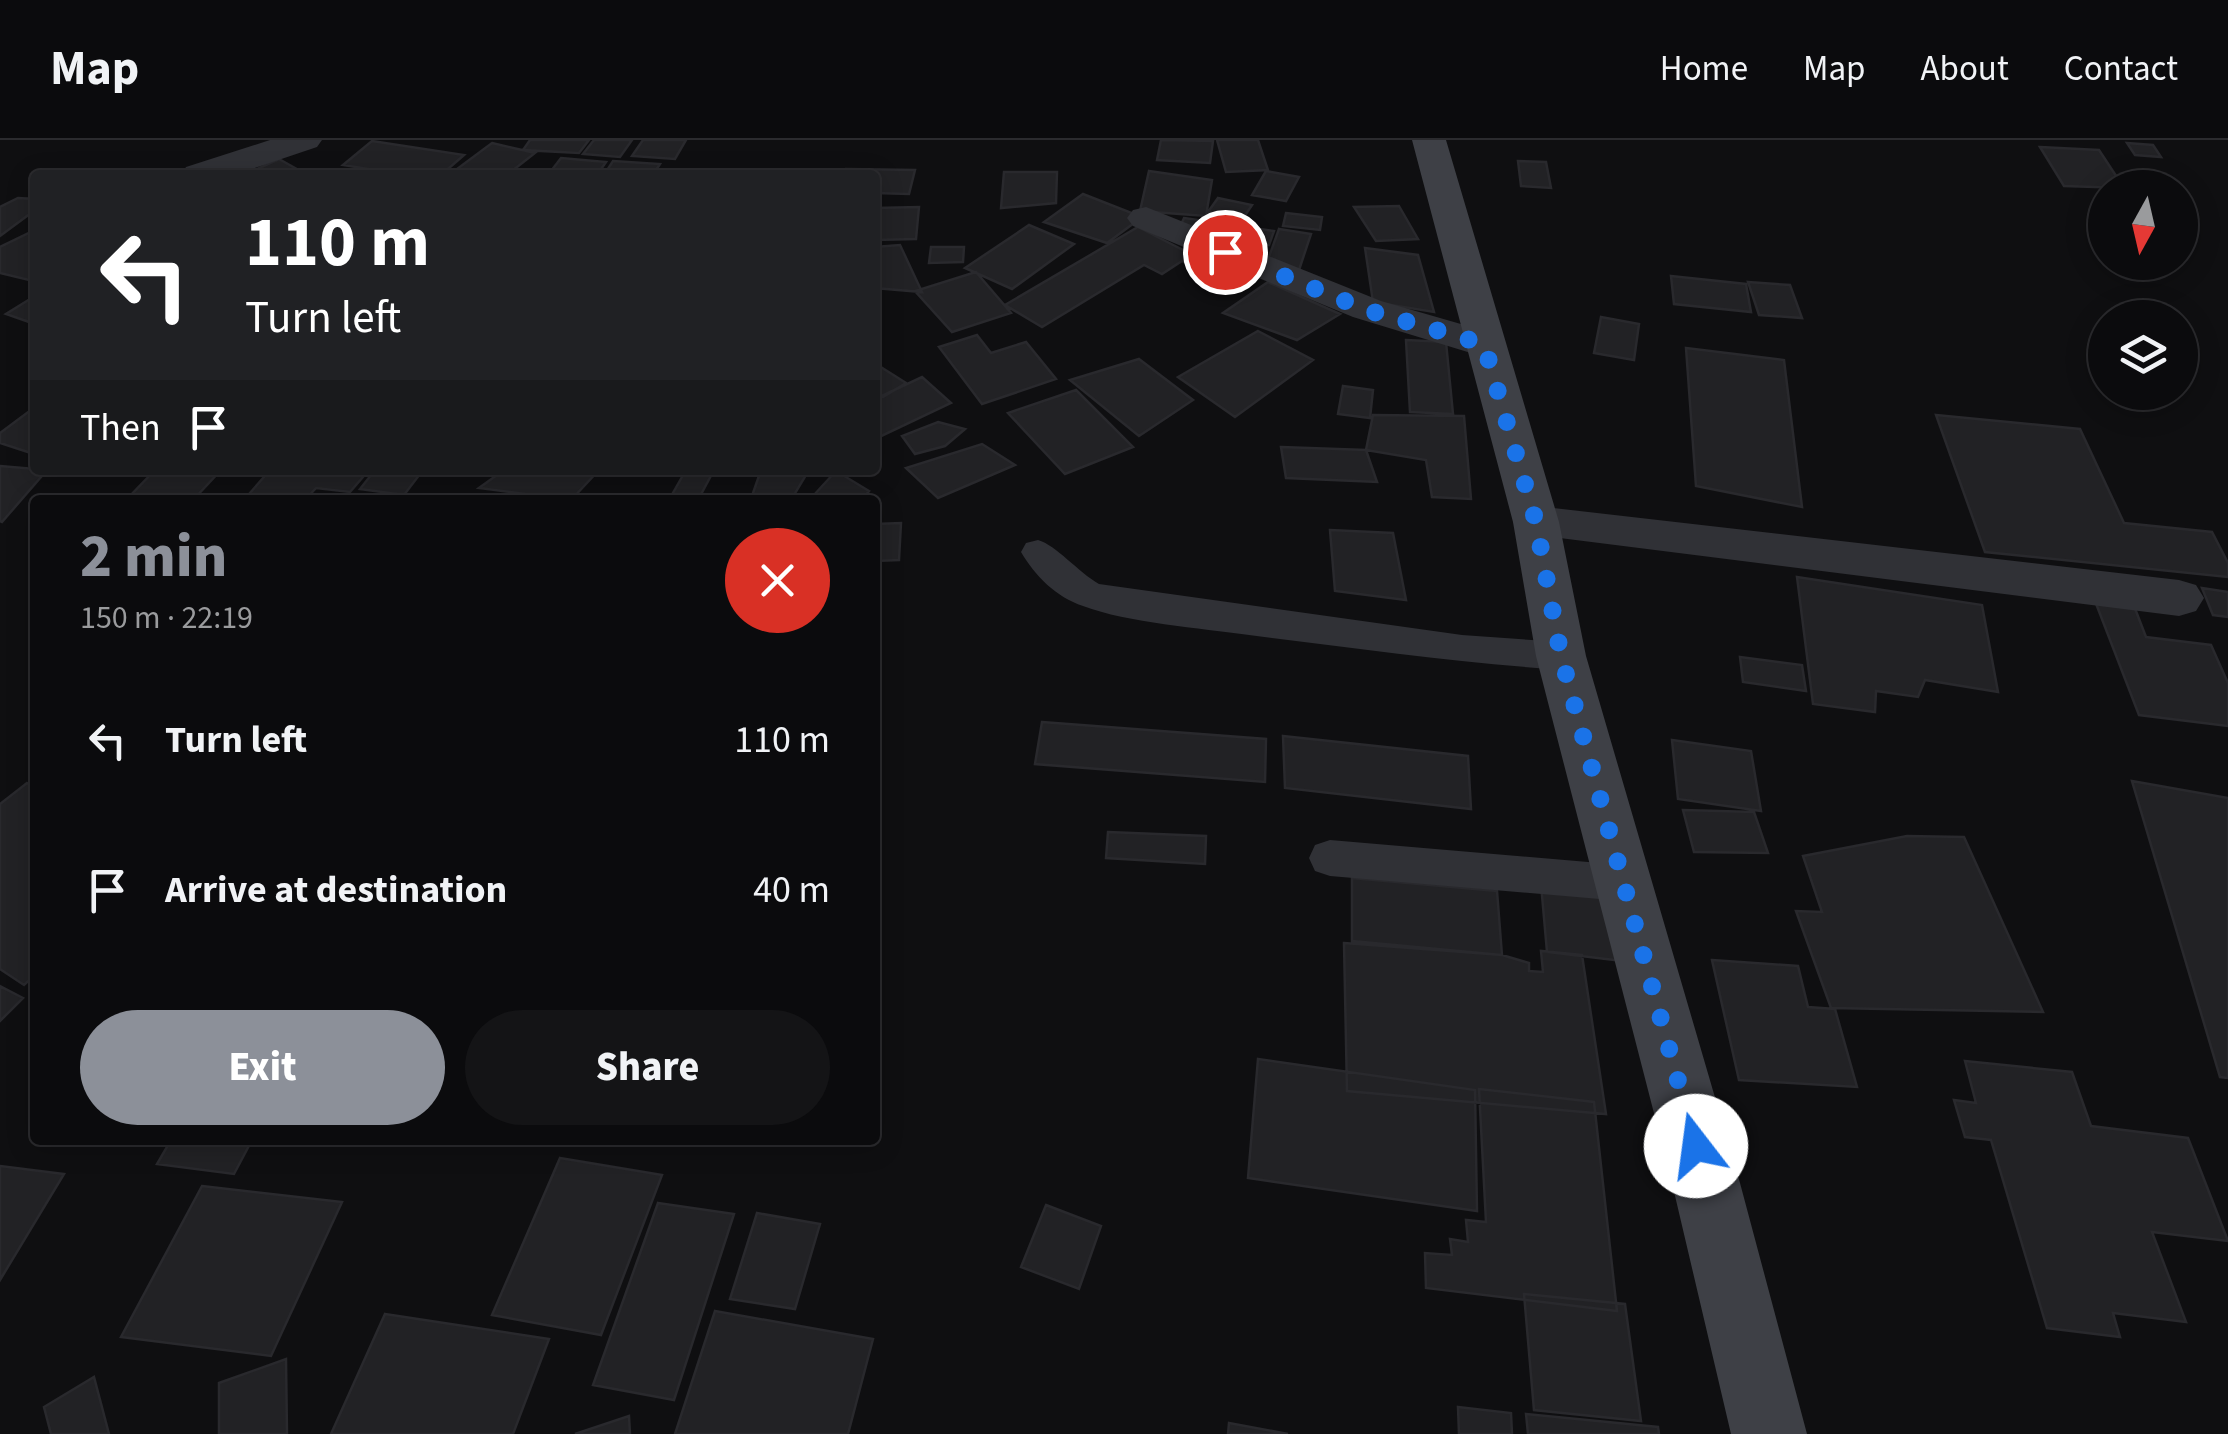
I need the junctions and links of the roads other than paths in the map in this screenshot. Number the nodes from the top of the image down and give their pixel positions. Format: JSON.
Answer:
{"nodes":[{"id":1,"x":305,"y":140,"type":"edge"},
{"id":2,"x":1429,"y":140,"type":"edge"},
{"id":3,"x":214,"y":170,"type":"edge"},
{"id":4,"x":1146,"y":218,"type":"dead end"},
{"id":5,"x":1484,"y":344,"type":"junction"},
{"id":6,"x":1536,"y":522,"type":"junction"},
{"id":7,"x":1038,"y":552,"type":"dead end"},
{"id":8,"x":2179,"y":598,"type":"dead end"},
{"id":9,"x":1561,"y":656,"type":"junction"},
{"id":10,"x":1330,"y":858,"type":"dead end"},
{"id":11,"x":1623,"y":883,"type":"junction"},
{"id":12,"x":1770,"y":1434,"type":"edge"}],
"edges":[{"from":1,"to":3,"type":"street"},
{"from":2,"to":5,"type":"main road"},
{"from":4,"to":5,"type":"street"},
{"from":5,"to":6,"type":"main road"},
{"from":6,"to":8,"type":"street"},
{"from":6,"to":9,"type":"main road"},
{"from":7,"to":9,"type":"lane"},
{"from":9,"to":11,"type":"main road"},
{"from":10,"to":11,"type":"lane"},
{"from":11,"to":12,"type":"main road"}]}
